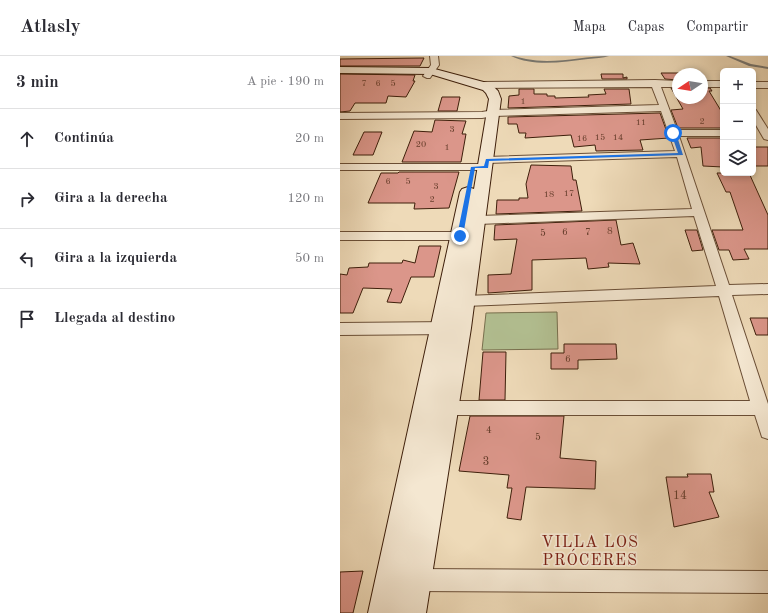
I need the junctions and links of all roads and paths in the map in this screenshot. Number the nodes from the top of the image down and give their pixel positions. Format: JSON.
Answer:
{"nodes":[{"id":1,"x":434,"y":56,"type":"edge"},
{"id":2,"x":340,"y":70,"type":"edge"},
{"id":3,"x":429,"y":74,"type":"junction"},
{"id":4,"x":340,"y":75,"type":"edge"},
{"id":5,"x":655,"y":83,"type":"junction"},
{"id":6,"x":672,"y":84,"type":"edge"},
{"id":7,"x":708,"y":84,"type":"edge"},
{"id":8,"x":720,"y":84,"type":"edge"},
{"id":9,"x":482,"y":85,"type":"junction"},
{"id":10,"x":756,"y":85,"type":"edge"},
{"id":11,"x":768,"y":85,"type":"edge"},
{"id":12,"x":665,"y":108,"type":"junction"},
{"id":13,"x":488,"y":114,"type":"junction"},
{"id":14,"x":340,"y":116,"type":"edge"},
{"id":15,"x":756,"y":117,"type":"edge"},
{"id":16,"x":673,"y":133,"type":"junction"},
{"id":17,"x":720,"y":133,"type":"edge"},
{"id":18,"x":756,"y":133,"type":"edge"},
{"id":19,"x":767,"y":135,"type":"edge"},
{"id":20,"x":681,"y":154,"type":"junction"},
{"id":21,"x":482,"y":165,"type":"junction"},
{"id":22,"x":340,"y":167,"type":"edge"},
{"id":23,"x":699,"y":212,"type":"junction"},
{"id":24,"x":478,"y":220,"type":"junction"},
{"id":25,"x":340,"y":236,"type":"edge"},
{"id":26,"x":468,"y":236,"type":"junction"},
{"id":27,"x":768,"y":289,"type":"edge"},
{"id":28,"x":724,"y":291,"type":"junction"},
{"id":29,"x":465,"y":301,"type":"junction"},
{"id":30,"x":451,"y":328,"type":"junction"},
{"id":31,"x":340,"y":329,"type":"edge"},
{"id":32,"x":436,"y":408,"type":"junction"},
{"id":33,"x":761,"y":408,"type":"junction"},
{"id":34,"x":768,"y":431,"type":"edge"},
{"id":35,"x":390,"y":580,"type":"junction"},
{"id":36,"x":416,"y":580,"type":"junction"},
{"id":37,"x":768,"y":582,"type":"edge"},
{"id":38,"x":384,"y":613,"type":"edge"},
{"id":39,"x":410,"y":613,"type":"edge"}],
"edges":[{"from":1,"to":3,"type":"street"},
{"from":2,"to":3,"type":"street"},
{"from":3,"to":4,"type":"street"},
{"from":3,"to":9,"type":"street"},
{"from":3,"to":13,"type":"street"},
{"from":5,"to":6,"type":"street"},
{"from":5,"to":9,"type":"street"},
{"from":5,"to":12,"type":"street"},
{"from":7,"to":8,"type":"street"},
{"from":9,"to":13,"type":"street"},
{"from":10,"to":11,"type":"street"},
{"from":12,"to":13,"type":"street"},
{"from":12,"to":16,"type":"street"},
{"from":13,"to":14,"type":"street"},
{"from":13,"to":21,"type":"street"},
{"from":15,"to":19,"type":"street"},
{"from":16,"to":17,"type":"street"},
{"from":16,"to":20,"type":"street"},
{"from":18,"to":19,"type":"street"},
{"from":20,"to":21,"type":"street"},
{"from":20,"to":23,"type":"street"},
{"from":21,"to":22,"type":"street"},
{"from":21,"to":24,"type":"street"},
{"from":21,"to":26,"type":"street"},
{"from":23,"to":24,"type":"street"},
{"from":23,"to":28,"type":"street"},
{"from":24,"to":26,"type":"street"},
{"from":25,"to":26,"type":"street"},
{"from":26,"to":29,"type":"street"},
{"from":26,"to":30,"type":"street"},
{"from":27,"to":28,"type":"street"},
{"from":28,"to":29,"type":"street"},
{"from":28,"to":33,"type":"street"},
{"from":29,"to":30,"type":"street"},
{"from":30,"to":31,"type":"street"},
{"from":30,"to":32,"type":"street"},
{"from":32,"to":33,"type":"street"},
{"from":32,"to":35,"type":"street"},
{"from":32,"to":36,"type":"street"},
{"from":33,"to":34,"type":"street"},
{"from":35,"to":36,"type":"street"},
{"from":35,"to":38,"type":"street"},
{"from":36,"to":37,"type":"street"},
{"from":36,"to":39,"type":"street"}]}
